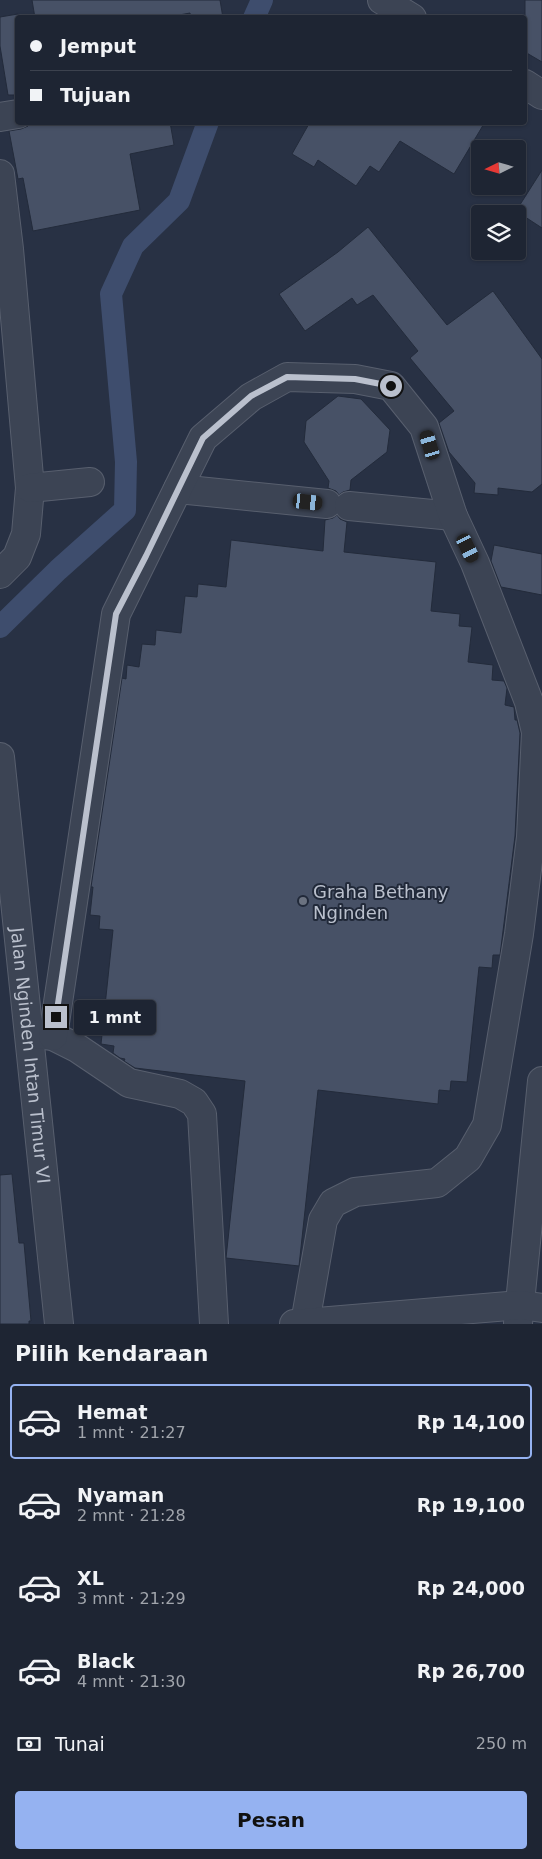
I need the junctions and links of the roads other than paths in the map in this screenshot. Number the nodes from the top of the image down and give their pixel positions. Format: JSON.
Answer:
{"nodes":[{"id":1,"x":382,"y":0,"type":"edge"},
{"id":2,"x":407,"y":15,"type":"edge"},
{"id":3,"x":527,"y":85,"type":"edge"},
{"id":4,"x":542,"y":94,"type":"edge"},
{"id":5,"x":15,"y":114,"type":"edge"},
{"id":6,"x":0,"y":117,"type":"edge"},
{"id":7,"x":0,"y":174,"type":"edge"},
{"id":8,"x":4,"y":250,"type":"edge"},
{"id":9,"x":90,"y":482,"type":"dead end"},
{"id":10,"x":30,"y":488,"type":"junction"},
{"id":11,"x":178,"y":489,"type":"junction"},
{"id":12,"x":452,"y":516,"type":"junction"},
{"id":13,"x":0,"y":574,"type":"edge"},
{"id":14,"x":0,"y":757,"type":"edge"},
{"id":15,"x":40,"y":1034,"type":"junction"},
{"id":16,"x":542,"y":1080,"type":"edge"},
{"id":17,"x":527,"y":1312,"type":"edge"},
{"id":18,"x":59,"y":1324,"type":"edge"},
{"id":19,"x":214,"y":1324,"type":"edge"},
{"id":20,"x":300,"y":1324,"type":"edge"}],
"edges":[{"from":1,"to":2,"type":"street"},
{"from":3,"to":4,"type":"street"},
{"from":5,"to":6,"type":"street"},
{"from":7,"to":8,"type":"street"},
{"from":8,"to":10,"type":"street"},
{"from":9,"to":10,"type":"street"},
{"from":10,"to":13,"type":"street"},
{"from":11,"to":12,"type":"street"},
{"from":11,"to":12,"type":"street"},
{"from":11,"to":15,"type":"street"},
{"from":12,"to":20,"type":"street"},
{"from":14,"to":15,"type":"street","name":"Jalan Nginden Intan Timur VI"},
{"from":15,"to":18,"type":"street","name":"Jalan Nginden Intan Timur VI"},
{"from":15,"to":19,"type":"street"},
{"from":16,"to":17,"type":"street"},
{"from":17,"to":20,"type":"street"}]}
